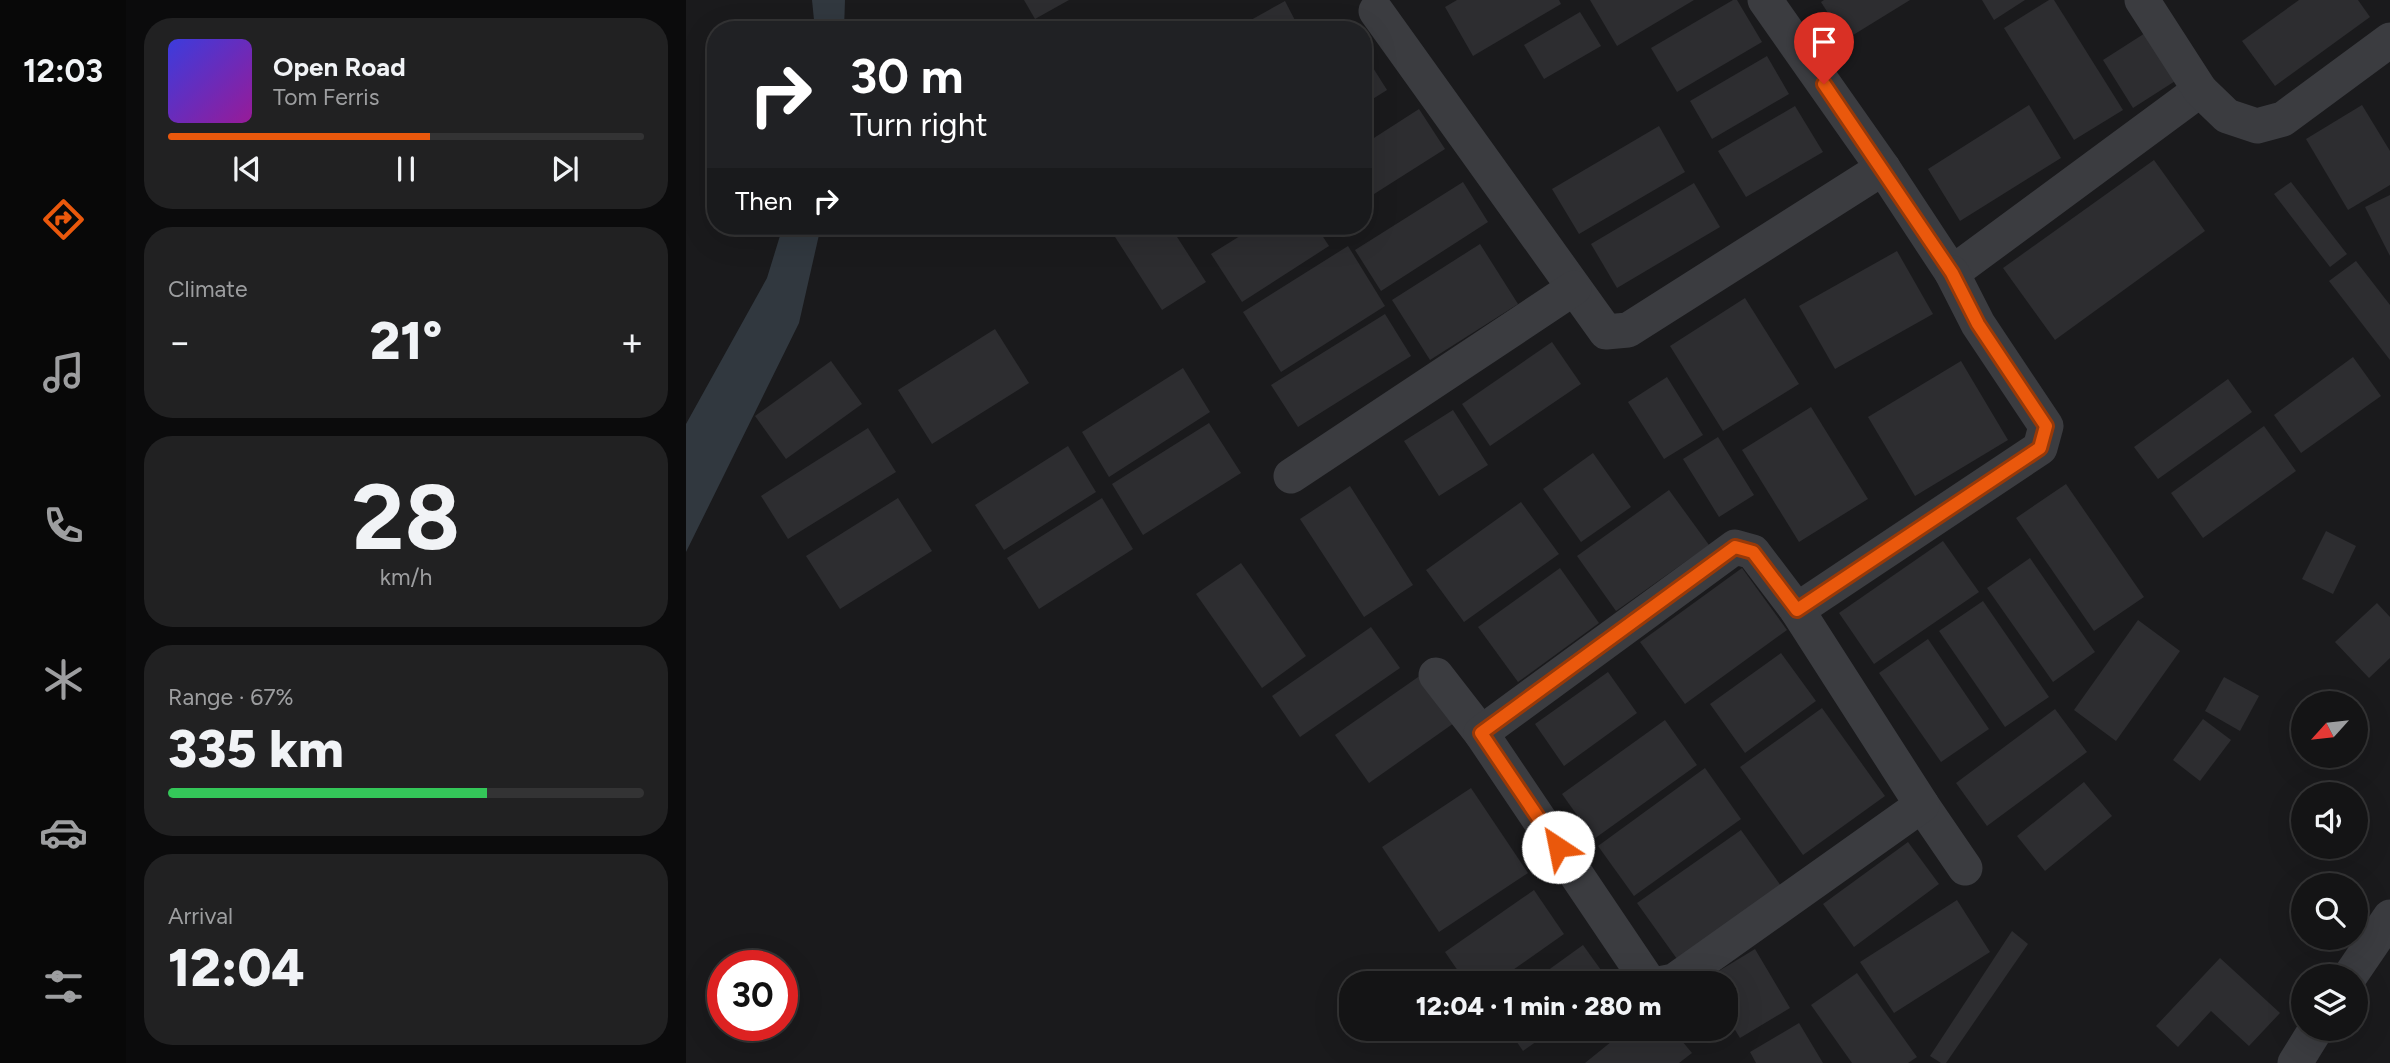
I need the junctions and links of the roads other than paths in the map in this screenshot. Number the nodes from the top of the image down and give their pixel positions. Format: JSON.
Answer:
{"nodes":[{"id":1,"x":1765,"y":0,"type":"edge"},
{"id":2,"x":2142,"y":0,"type":"edge"},
{"id":3,"x":1376,"y":11,"type":"dead end"},
{"id":4,"x":2390,"y":40,"type":"edge"},
{"id":5,"x":2200,"y":90,"type":"junction"},
{"id":6,"x":1883,"y":168,"type":"junction"},
{"id":7,"x":1952,"y":273,"type":"junction"},
{"id":8,"x":1574,"y":288,"type":"junction"},
{"id":9,"x":1291,"y":476,"type":"dead end"},
{"id":10,"x":1797,"y":610,"type":"junction"},
{"id":11,"x":1436,"y":675,"type":"dead end"},
{"id":12,"x":1481,"y":733,"type":"junction"},
{"id":13,"x":1923,"y":805,"type":"junction"},
{"id":14,"x":1965,"y":868,"type":"dead end"},
{"id":15,"x":2390,"y":917,"type":"edge"},
{"id":16,"x":2358,"y":964,"type":"edge"},
{"id":17,"x":1641,"y":971,"type":"edge"},
{"id":18,"x":1688,"y":971,"type":"edge"},
{"id":19,"x":2309,"y":1041,"type":"edge"},
{"id":20,"x":2295,"y":1063,"type":"edge"}],
"edges":[{"from":1,"to":6,"type":"street"},
{"from":2,"to":5,"type":"street"},
{"from":3,"to":8,"type":"street"},
{"from":4,"to":5,"type":"street"},
{"from":5,"to":7,"type":"street"},
{"from":6,"to":7,"type":"street"},
{"from":6,"to":8,"type":"street"},
{"from":7,"to":10,"type":"street"},
{"from":8,"to":9,"type":"street"},
{"from":10,"to":12,"type":"street"},
{"from":10,"to":13,"type":"street"},
{"from":11,"to":12,"type":"street"},
{"from":12,"to":17,"type":"street"},
{"from":13,"to":14,"type":"street"},
{"from":13,"to":18,"type":"street"},
{"from":15,"to":16,"type":"street"},
{"from":19,"to":20,"type":"street"}]}
